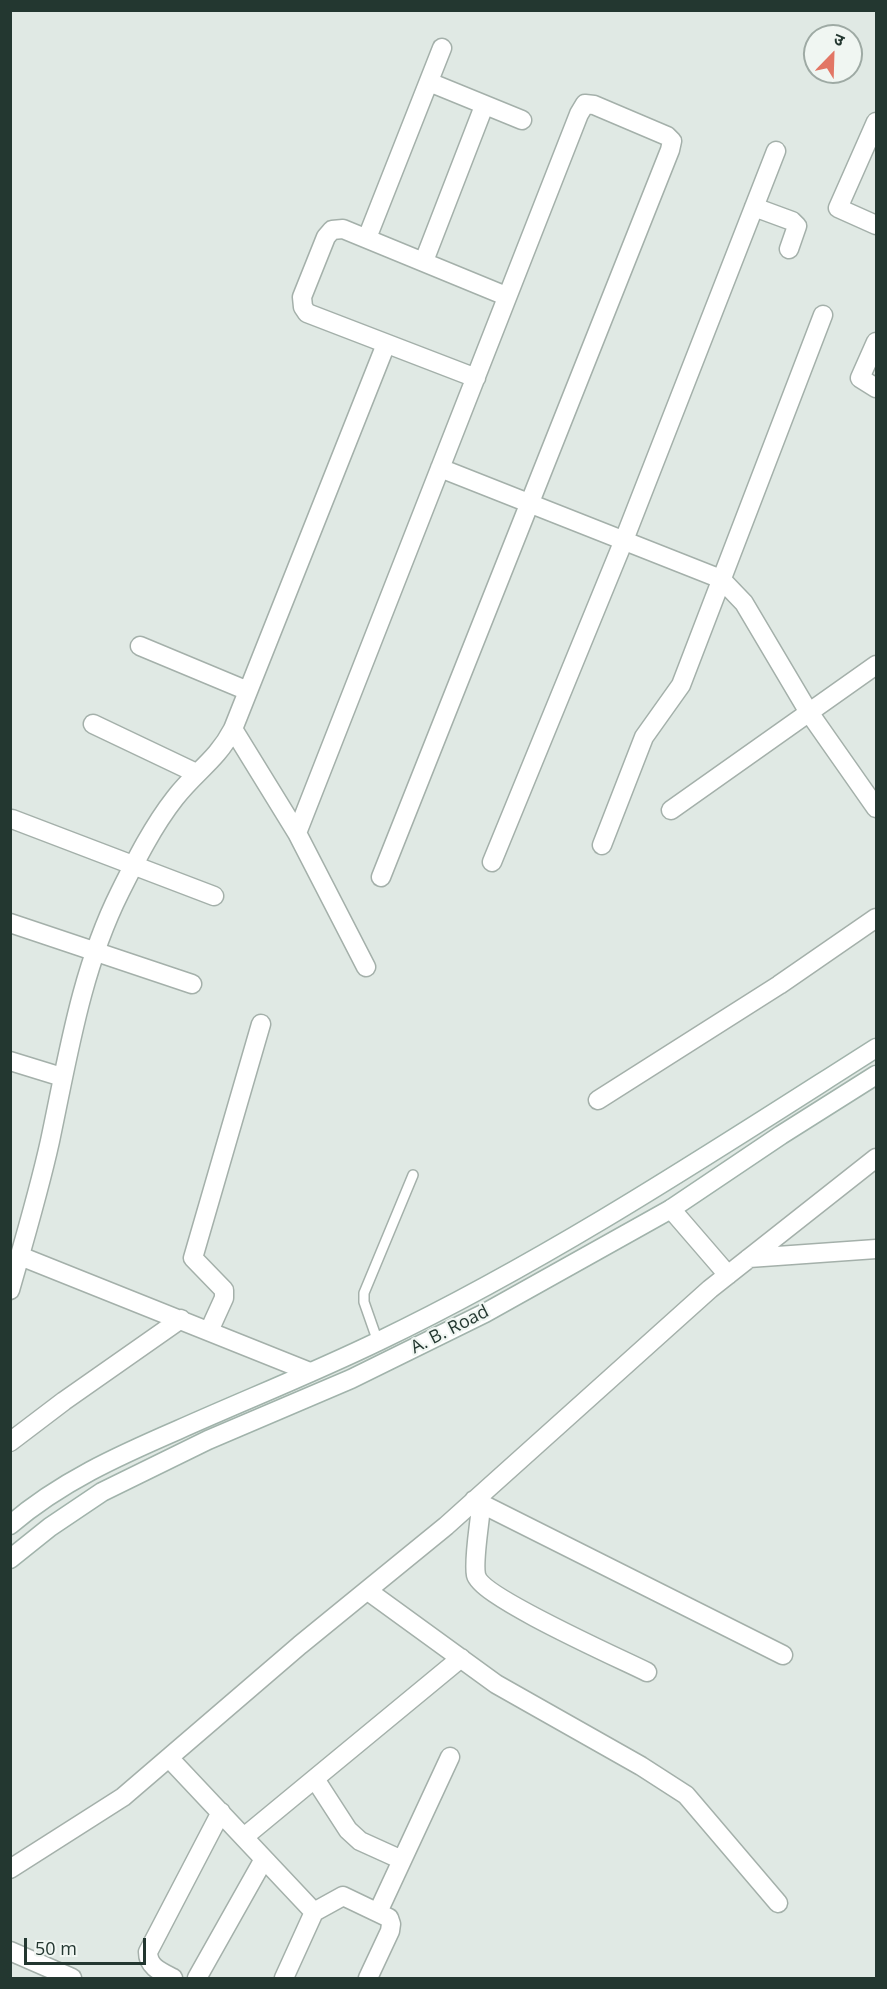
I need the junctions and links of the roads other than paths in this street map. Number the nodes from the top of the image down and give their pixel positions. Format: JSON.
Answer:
{"nodes":[{"id":1,"x":442,"y":48,"type":"dead end"},
{"id":2,"x":429,"y":82,"type":"junction"},
{"id":3,"x":484,"y":106,"type":"junction"},
{"id":4,"x":522,"y":120,"type":"dead end"},
{"id":5,"x":876,"y":122,"type":"edge"},
{"id":6,"x":776,"y":151,"type":"dead end"},
{"id":7,"x":754,"y":207,"type":"junction"},
{"id":8,"x":876,"y":225,"type":"edge"},
{"id":9,"x":367,"y":238,"type":"junction"},
{"id":10,"x":789,"y":249,"type":"dead end"},
{"id":11,"x":424,"y":261,"type":"junction"},
{"id":12,"x":506,"y":296,"type":"junction"},
{"id":13,"x":823,"y":315,"type":"dead end"},
{"id":14,"x":876,"y":342,"type":"edge"},
{"id":15,"x":386,"y":344,"type":"junction"},
{"id":16,"x":476,"y":378,"type":"junction"},
{"id":17,"x":876,"y":388,"type":"edge"},
{"id":18,"x":440,"y":468,"type":"junction"},
{"id":19,"x":530,"y":504,"type":"junction"},
{"id":20,"x":624,"y":540,"type":"junction"},
{"id":21,"x":721,"y":579,"type":"junction"},
{"id":22,"x":140,"y":646,"type":"dead end"},
{"id":23,"x":876,"y":665,"type":"edge"},
{"id":24,"x":248,"y":691,"type":"junction"},
{"id":25,"x":808,"y":711,"type":"junction"},
{"id":26,"x":93,"y":724,"type":"dead end"},
{"id":27,"x":233,"y":729,"type":"junction"},
{"id":28,"x":196,"y":773,"type":"junction"},
{"id":29,"x":876,"y":808,"type":"edge"},
{"id":30,"x":671,"y":810,"type":"dead end"},
{"id":31,"x":12,"y":819,"type":"dead end"},
{"id":32,"x":297,"y":833,"type":"junction"},
{"id":33,"x":602,"y":845,"type":"dead end"},
{"id":34,"x":492,"y":862,"type":"dead end"},
{"id":35,"x":135,"y":864,"type":"junction"},
{"id":36,"x":381,"y":877,"type":"dead end"},
{"id":37,"x":214,"y":896,"type":"dead end"},
{"id":38,"x":876,"y":918,"type":"edge"},
{"id":39,"x":10,"y":923,"type":"edge"},
{"id":40,"x":96,"y":950,"type":"junction"},
{"id":41,"x":366,"y":967,"type":"dead end"},
{"id":42,"x":192,"y":984,"type":"dead end"},
{"id":43,"x":261,"y":1024,"type":"dead end"},
{"id":44,"x":876,"y":1048,"type":"edge"},
{"id":45,"x":10,"y":1060,"type":"edge"},
{"id":46,"x":876,"y":1075,"type":"edge"},
{"id":47,"x":62,"y":1077,"type":"junction"},
{"id":48,"x":598,"y":1100,"type":"dead end"},
{"id":49,"x":876,"y":1158,"type":"edge"},
{"id":50,"x":413,"y":1175,"type":"dead end"},
{"id":51,"x":671,"y":1209,"type":"junction"},
{"id":52,"x":876,"y":1249,"type":"edge"},
{"id":53,"x":20,"y":1256,"type":"junction"},
{"id":54,"x":749,"y":1258,"type":"junction"},
{"id":55,"x":728,"y":1275,"type":"junction"},
{"id":56,"x":10,"y":1290,"type":"edge"},
{"id":57,"x":181,"y":1319,"type":"junction"},
{"id":58,"x":209,"y":1331,"type":"junction"},
{"id":59,"x":378,"y":1342,"type":"junction"},
{"id":60,"x":310,"y":1372,"type":"junction"},
{"id":61,"x":10,"y":1442,"type":"edge"},
{"id":62,"x":478,"y":1503,"type":"junction"},
{"id":63,"x":10,"y":1526,"type":"edge"},
{"id":64,"x":10,"y":1559,"type":"edge"},
{"id":65,"x":368,"y":1591,"type":"junction"},
{"id":66,"x":783,"y":1655,"type":"dead end"},
{"id":67,"x":461,"y":1658,"type":"junction"},
{"id":68,"x":647,"y":1672,"type":"dead end"},
{"id":69,"x":450,"y":1757,"type":"dead end"},
{"id":70,"x":170,"y":1759,"type":"junction"},
{"id":71,"x":315,"y":1779,"type":"junction"},
{"id":72,"x":221,"y":1812,"type":"junction"},
{"id":73,"x":244,"y":1837,"type":"junction"},
{"id":74,"x":264,"y":1859,"type":"junction"},
{"id":75,"x":402,"y":1860,"type":"junction"},
{"id":76,"x":10,"y":1869,"type":"edge"},
{"id":77,"x":778,"y":1903,"type":"dead end"},
{"id":78,"x":314,"y":1912,"type":"junction"},
{"id":79,"x":378,"y":1912,"type":"junction"},
{"id":80,"x":10,"y":1950,"type":"edge"},
{"id":81,"x":64,"y":1977,"type":"edge"},
{"id":82,"x":173,"y":1978,"type":"edge"},
{"id":83,"x":197,"y":1978,"type":"edge"},
{"id":84,"x":284,"y":1978,"type":"edge"},
{"id":85,"x":368,"y":1978,"type":"edge"}],
"edges":[{"from":1,"to":2,"type":"street"},
{"from":2,"to":3,"type":"street"},
{"from":2,"to":9,"type":"street"},
{"from":3,"to":4,"type":"street"},
{"from":3,"to":11,"type":"street"},
{"from":5,"to":8,"type":"street"},
{"from":6,"to":7,"type":"street"},
{"from":7,"to":10,"type":"street"},
{"from":7,"to":20,"type":"street"},
{"from":9,"to":11,"type":"street"},
{"from":9,"to":15,"type":"street"},
{"from":11,"to":12,"type":"street"},
{"from":12,"to":16,"type":"street"},
{"from":12,"to":19,"type":"street"},
{"from":13,"to":21,"type":"street"},
{"from":14,"to":17,"type":"street"},
{"from":15,"to":16,"type":"street"},
{"from":15,"to":24,"type":"street"},
{"from":16,"to":18,"type":"street"},
{"from":18,"to":19,"type":"street"},
{"from":18,"to":32,"type":"street"},
{"from":19,"to":20,"type":"street"},
{"from":19,"to":36,"type":"street"},
{"from":20,"to":21,"type":"street"},
{"from":20,"to":34,"type":"street"},
{"from":21,"to":25,"type":"street"},
{"from":21,"to":33,"type":"street"},
{"from":22,"to":24,"type":"street"},
{"from":23,"to":25,"type":"street"},
{"from":24,"to":27,"type":"street"},
{"from":25,"to":29,"type":"street"},
{"from":25,"to":30,"type":"street"},
{"from":26,"to":28,"type":"street"},
{"from":27,"to":28,"type":"street"},
{"from":27,"to":32,"type":"street"},
{"from":28,"to":35,"type":"street"},
{"from":31,"to":35,"type":"street"},
{"from":32,"to":41,"type":"street"},
{"from":35,"to":37,"type":"street"},
{"from":35,"to":40,"type":"street"},
{"from":38,"to":48,"type":"street"},
{"from":39,"to":40,"type":"street"},
{"from":40,"to":42,"type":"street"},
{"from":40,"to":47,"type":"street"},
{"from":43,"to":58,"type":"street"},
{"from":44,"to":59,"type":"street","name":"A. B. Road"},
{"from":45,"to":47,"type":"street"},
{"from":46,"to":51,"type":"street","name":"A. B. Road"},
{"from":47,"to":53,"type":"street"},
{"from":49,"to":54,"type":"street"},
{"from":50,"to":59,"type":"lane"},
{"from":51,"to":55,"type":"street"},
{"from":51,"to":64,"type":"street","name":"A. B. Road"},
{"from":52,"to":54,"type":"street"},
{"from":53,"to":56,"type":"street"},
{"from":53,"to":57,"type":"street"},
{"from":54,"to":55,"type":"street"},
{"from":55,"to":62,"type":"street"},
{"from":57,"to":58,"type":"street"},
{"from":57,"to":61,"type":"street"},
{"from":58,"to":60,"type":"street"},
{"from":59,"to":60,"type":"street","name":"A. B. Road"},
{"from":60,"to":63,"type":"street","name":"A. B. Road"},
{"from":62,"to":65,"type":"street"},
{"from":62,"to":66,"type":"street"},
{"from":62,"to":68,"type":"street"},
{"from":65,"to":67,"type":"street"},
{"from":65,"to":70,"type":"street"},
{"from":67,"to":71,"type":"street"},
{"from":67,"to":77,"type":"street"},
{"from":69,"to":75,"type":"street"},
{"from":70,"to":72,"type":"street"},
{"from":70,"to":76,"type":"street"},
{"from":71,"to":73,"type":"street"},
{"from":71,"to":75,"type":"street"},
{"from":72,"to":73,"type":"street"},
{"from":72,"to":82,"type":"street"},
{"from":73,"to":74,"type":"street"},
{"from":74,"to":78,"type":"street"},
{"from":74,"to":83,"type":"street"},
{"from":75,"to":79,"type":"street"},
{"from":78,"to":79,"type":"street"},
{"from":78,"to":84,"type":"street"},
{"from":79,"to":85,"type":"street"},
{"from":80,"to":81,"type":"street"}]}
